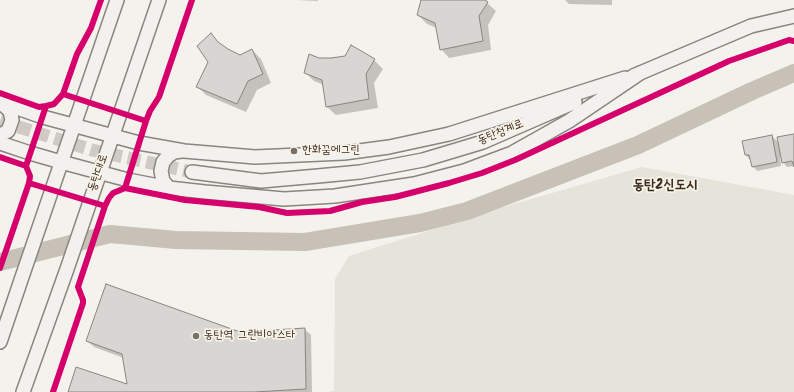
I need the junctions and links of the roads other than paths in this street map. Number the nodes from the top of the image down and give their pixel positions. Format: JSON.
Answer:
{"nodes":[{"id":1,"x":117,"y":0,"type":"edge"},
{"id":2,"x":159,"y":0,"type":"edge"},
{"id":3,"x":794,"y":16,"type":"edge"},
{"id":4,"x":640,"y":73,"type":"junction"},
{"id":5,"x":0,"y":102,"type":"edge"},
{"id":6,"x":74,"y":126,"type":"junction"},
{"id":7,"x":0,"y":135,"type":"edge"},
{"id":8,"x":112,"y":136,"type":"junction"},
{"id":9,"x":0,"y":143,"type":"edge"},
{"id":10,"x":184,"y":151,"type":"junction"},
{"id":11,"x":61,"y":162,"type":"junction"},
{"id":12,"x":100,"y":172,"type":"junction"},
{"id":13,"x":192,"y":172,"type":"tunnel mouth"},
{"id":14,"x":169,"y":188,"type":"junction"},
{"id":15,"x":0,"y":342,"type":"edge"},
{"id":16,"x":23,"y":392,"type":"edge"}],
"edges":[{"from":1,"to":6,"type":"street"},
{"from":2,"to":8,"type":"street","name":"동탄대로"},
{"from":3,"to":4,"type":"street","name":"동탄청계로"},
{"from":4,"to":10,"type":"street"},
{"from":4,"to":13,"type":"street","name":"동탄청계로"},
{"from":4,"to":14,"type":"street"},
{"from":5,"to":6,"type":"street"},
{"from":5,"to":7,"type":"street"},
{"from":6,"to":8,"type":"street"},
{"from":6,"to":11,"type":"street"},
{"from":8,"to":10,"type":"street"},
{"from":8,"to":12,"type":"street","name":"동탄대로"},
{"from":9,"to":11,"type":"street"},
{"from":10,"to":14,"type":"street"},
{"from":11,"to":12,"type":"street"},
{"from":11,"to":15,"type":"street"},
{"from":12,"to":14,"type":"street"},
{"from":12,"to":16,"type":"street","name":"동탄대로"}]}
